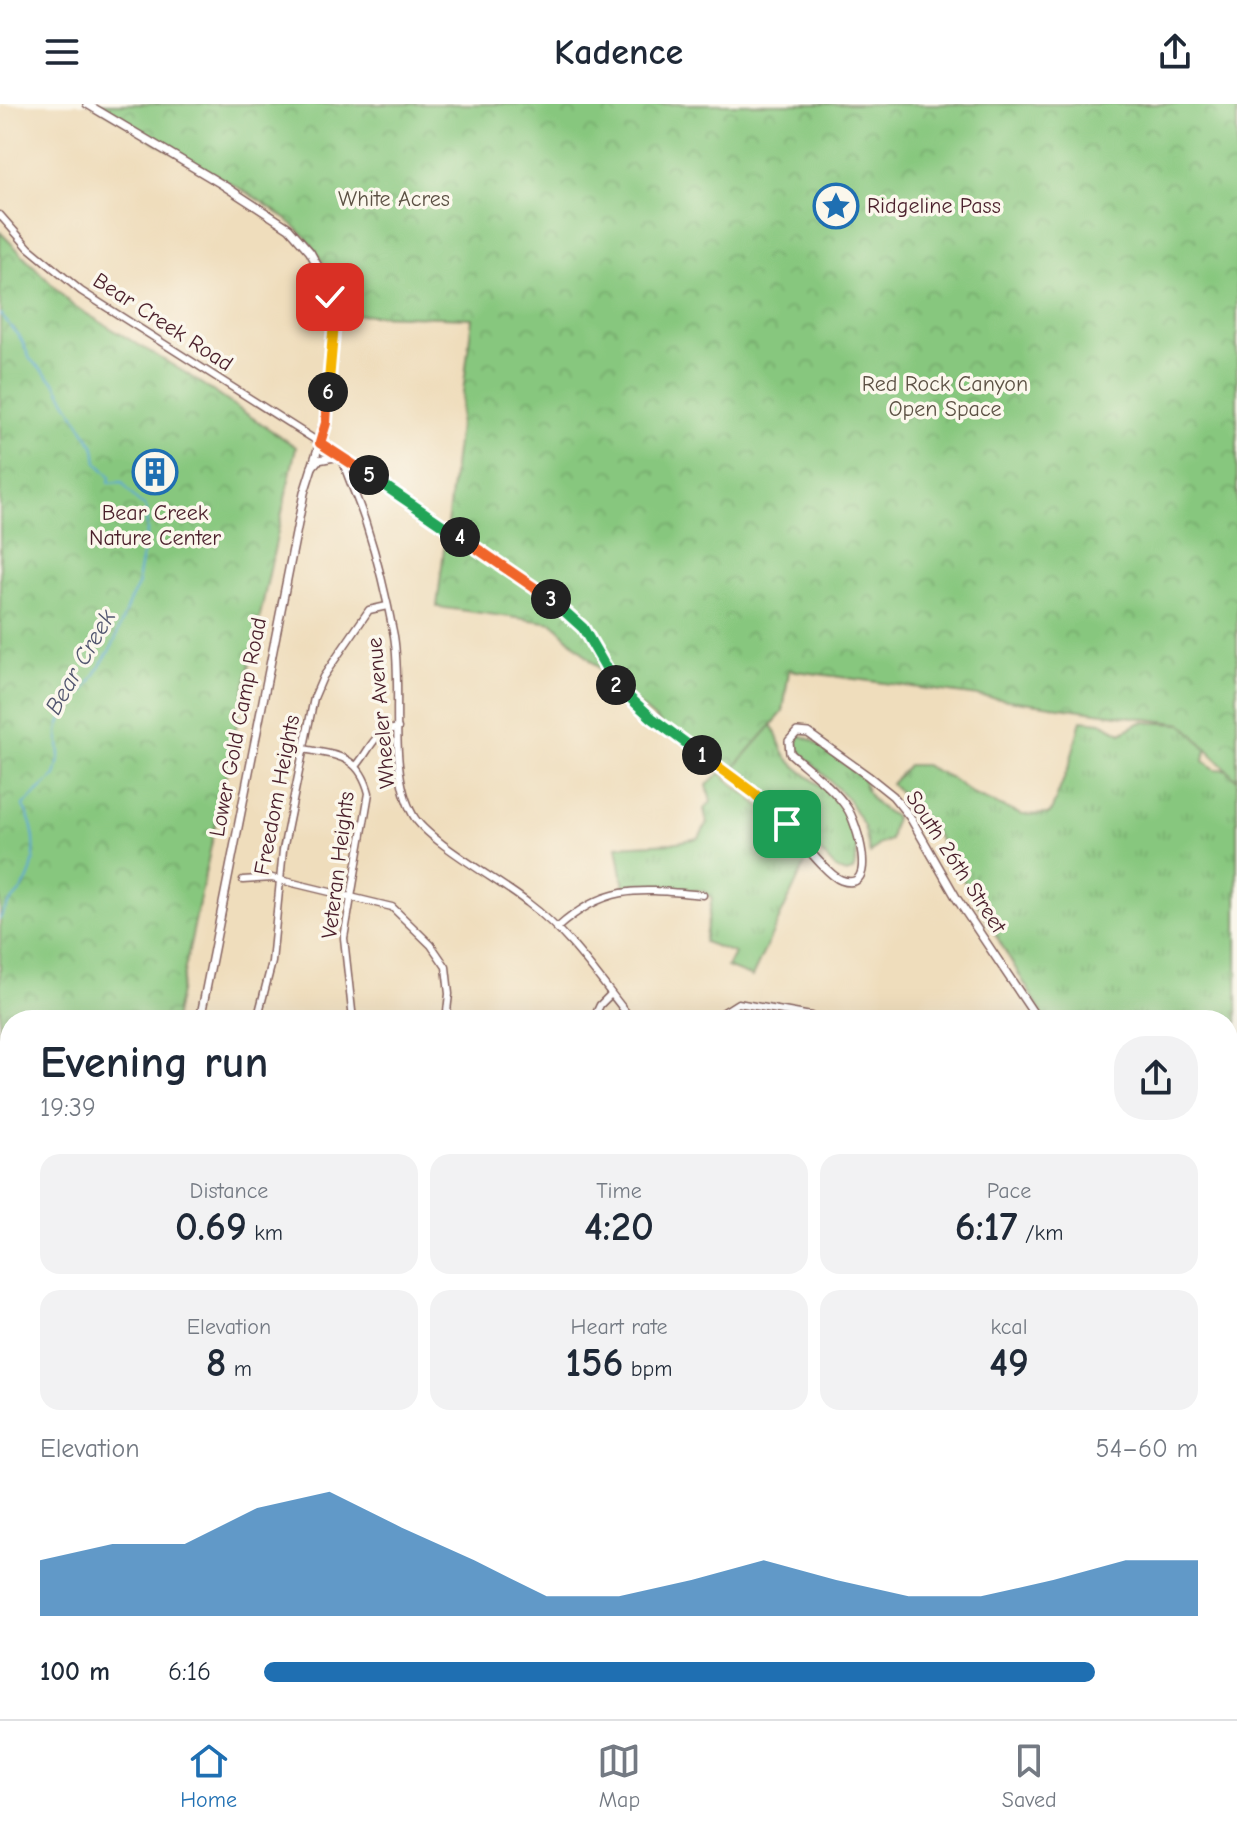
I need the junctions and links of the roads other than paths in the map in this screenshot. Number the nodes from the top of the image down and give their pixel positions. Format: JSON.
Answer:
{"nodes":[{"id":1,"x":87,"y":104,"type":"edge"},
{"id":2,"x":0,"y":215,"type":"edge"},
{"id":3,"x":320,"y":443,"type":"junction"},
{"id":4,"x":341,"y":456,"type":"junction"},
{"id":5,"x":311,"y":468,"type":"junction"},
{"id":6,"x":387,"y":606,"type":"junction"},
{"id":7,"x":398,"y":728,"type":"junction"},
{"id":8,"x":304,"y":749,"type":"junction"},
{"id":9,"x":357,"y":765,"type":"junction"},
{"id":10,"x":243,"y":880,"type":"dead end"},
{"id":11,"x":278,"y":881,"type":"junction"},
{"id":12,"x":703,"y":895,"type":"dead end"},
{"id":13,"x":351,"y":896,"type":"junction"},
{"id":14,"x":557,"y":928,"type":"junction"},
{"id":15,"x":611,"y":994,"type":"junction"},
{"id":16,"x":202,"y":1010,"type":"edge"},
{"id":17,"x":260,"y":1010,"type":"edge"},
{"id":18,"x":352,"y":1010,"type":"edge"},
{"id":19,"x":447,"y":1010,"type":"edge"},
{"id":20,"x":598,"y":1010,"type":"edge"},
{"id":21,"x":624,"y":1010,"type":"edge"},
{"id":22,"x":727,"y":1010,"type":"edge"},
{"id":23,"x":777,"y":1010,"type":"edge"},
{"id":24,"x":1031,"y":1010,"type":"edge"}],
"edges":[{"from":1,"to":3,"type":"street","name":"Lower Gold Camp Road"},
{"from":2,"to":3,"type":"street","name":"Bear Creek Road"},
{"from":3,"to":4,"type":"street","name":"South 26th Street"},
{"from":3,"to":5,"type":"street","name":"Lower Gold Camp Road"},
{"from":4,"to":5,"type":"street"},
{"from":4,"to":6,"type":"street","name":"Wheeler Avenue"},
{"from":4,"to":24,"type":"street","name":"South 26th Street"},
{"from":5,"to":16,"type":"street","name":"Lower Gold Camp Road"},
{"from":6,"to":7,"type":"street","name":"Wheeler Avenue"},
{"from":6,"to":8,"type":"street","name":"Freedom Heights"},
{"from":7,"to":9,"type":"street","name":"Veteran Heights"},
{"from":7,"to":14,"type":"street","name":"Wheeler Avenue"},
{"from":8,"to":9,"type":"street","name":"Veteran Heights"},
{"from":8,"to":11,"type":"street","name":"Freedom Heights"},
{"from":9,"to":13,"type":"street","name":"Veteran Heights"},
{"from":10,"to":11,"type":"street"},
{"from":11,"to":13,"type":"street"},
{"from":11,"to":17,"type":"street","name":"Freedom Heights"},
{"from":12,"to":14,"type":"street"},
{"from":13,"to":18,"type":"street","name":"Veteran Heights"},
{"from":13,"to":19,"type":"street"},
{"from":14,"to":15,"type":"street","name":"Wheeler Avenue"},
{"from":15,"to":20,"type":"street"},
{"from":15,"to":21,"type":"street","name":"Wheeler Avenue"},
{"from":22,"to":23,"type":"street"}]}
